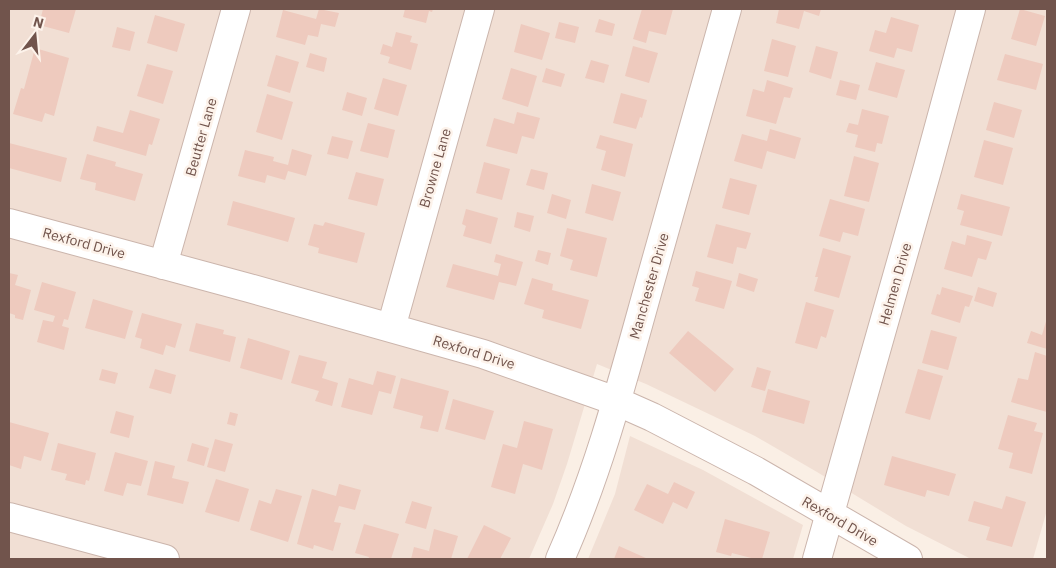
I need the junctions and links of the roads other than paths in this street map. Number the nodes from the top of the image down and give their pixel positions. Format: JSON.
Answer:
{"nodes":[{"id":1,"x":236,"y":9,"type":"edge"},
{"id":2,"x":480,"y":9,"type":"edge"},
{"id":3,"x":727,"y":9,"type":"edge"},
{"id":4,"x":971,"y":9,"type":"edge"},
{"id":5,"x":9,"y":223,"type":"edge"},
{"id":6,"x":163,"y":265,"type":"junction"},
{"id":7,"x":391,"y":328,"type":"junction"},
{"id":8,"x":616,"y":401,"type":"junction"},
{"id":9,"x":829,"y":514,"type":"junction"},
{"id":10,"x":9,"y":517,"type":"edge"},
{"id":11,"x":165,"y":559,"type":"edge"},
{"id":12,"x":560,"y":559,"type":"edge"},
{"id":13,"x":817,"y":559,"type":"edge"},
{"id":14,"x":908,"y":559,"type":"edge"}],
"edges":[{"from":1,"to":6,"type":"street","name":"Beutter Lane"},
{"from":2,"to":7,"type":"street","name":"Browne Lane"},
{"from":3,"to":8,"type":"street","name":"Manchester Drive"},
{"from":4,"to":9,"type":"street","name":"Helmen Drive"},
{"from":5,"to":6,"type":"street","name":"Rexford Drive"},
{"from":6,"to":7,"type":"street","name":"Rexford Drive"},
{"from":7,"to":8,"type":"street","name":"Rexford Drive"},
{"from":8,"to":9,"type":"street","name":"Rexford Drive"},
{"from":8,"to":12,"type":"street","name":"Manchester Drive"},
{"from":9,"to":13,"type":"street","name":"Helmen Drive"},
{"from":9,"to":14,"type":"street","name":"Rexford Drive"},
{"from":10,"to":11,"type":"street"}]}
